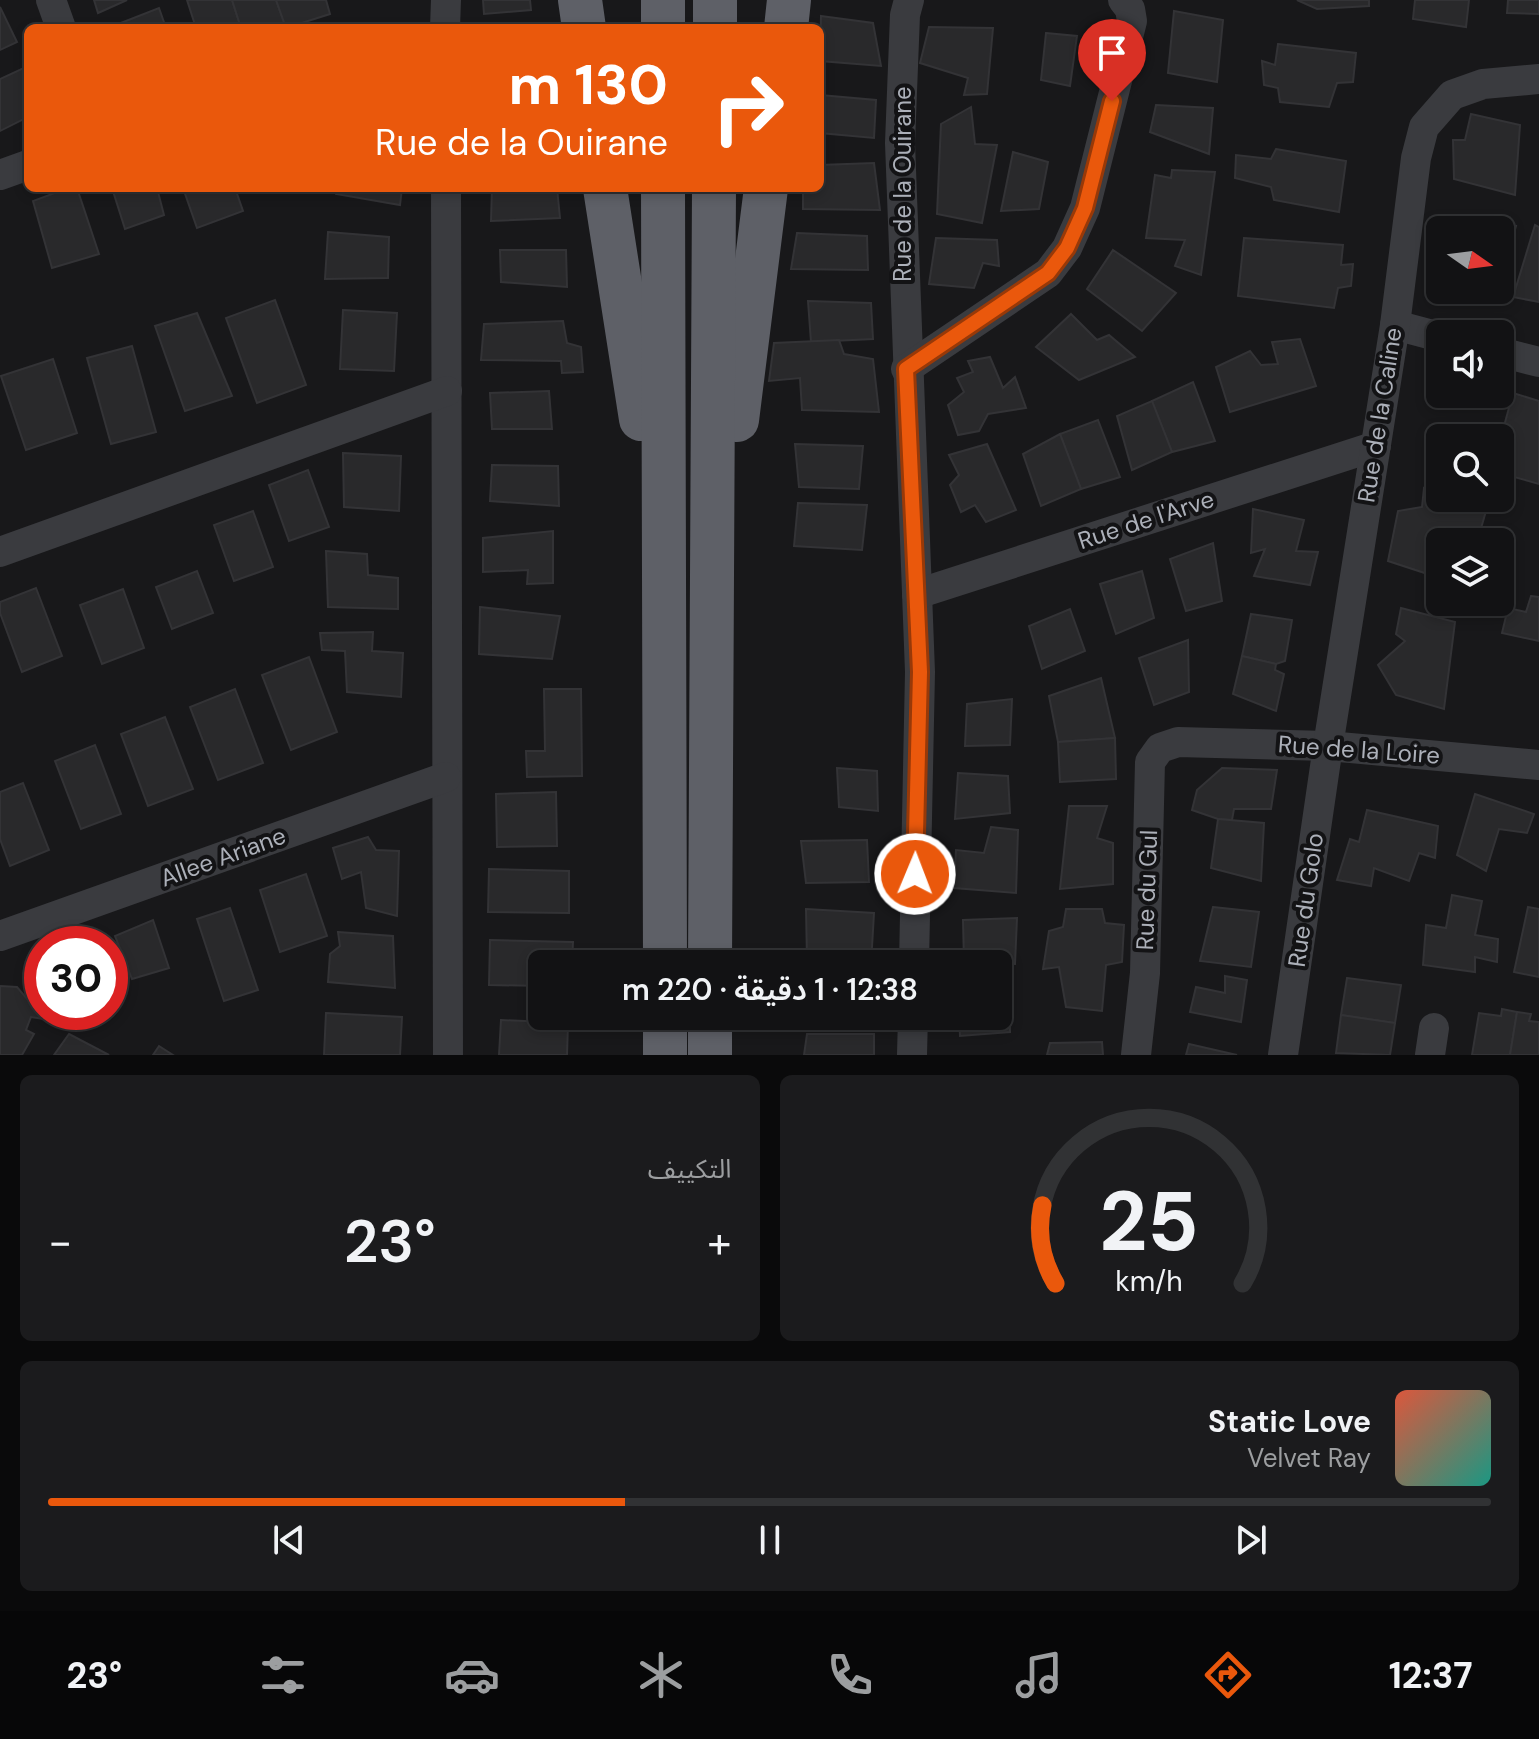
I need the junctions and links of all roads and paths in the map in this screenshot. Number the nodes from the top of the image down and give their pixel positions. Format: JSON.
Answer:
{"nodes":[{"id":1,"x":51,"y":0,"type":"edge"},
{"id":2,"x":580,"y":0,"type":"edge"},
{"id":3,"x":663,"y":0,"type":"edge"},
{"id":4,"x":715,"y":0,"type":"edge"},
{"id":5,"x":789,"y":0,"type":"edge"},
{"id":6,"x":909,"y":0,"type":"edge"},
{"id":7,"x":1123,"y":0,"type":"edge"},
{"id":8,"x":60,"y":24,"type":"edge"},
{"id":9,"x":583,"y":24,"type":"edge"},
{"id":10,"x":663,"y":24,"type":"edge"},
{"id":11,"x":715,"y":24,"type":"edge"},
{"id":12,"x":786,"y":24,"type":"edge"},
{"id":13,"x":1539,"y":79,"type":"edge"},
{"id":14,"x":24,"y":166,"type":"edge"},
{"id":15,"x":0,"y":175,"type":"edge"},
{"id":16,"x":446,"y":192,"type":"edge"},
{"id":17,"x":606,"y":192,"type":"edge"},
{"id":18,"x":663,"y":192,"type":"edge"},
{"id":19,"x":714,"y":192,"type":"edge"},
{"id":20,"x":766,"y":192,"type":"edge"},
{"id":21,"x":1395,"y":325,"type":"junction"},
{"id":22,"x":1426,"y":333,"type":"edge"},
{"id":23,"x":1514,"y":356,"type":"edge"},
{"id":24,"x":1539,"y":362,"type":"edge"},
{"id":25,"x":906,"y":369,"type":"junction"},
{"id":26,"x":447,"y":391,"type":"junction"},
{"id":27,"x":1376,"y":446,"type":"junction"},
{"id":28,"x":0,"y":552,"type":"edge"},
{"id":29,"x":662,"y":554,"type":"junction"},
{"id":30,"x":917,"y":594,"type":"junction"},
{"id":31,"x":711,"y":641,"type":"junction"},
{"id":32,"x":1178,"y":742,"type":"joint"},
{"id":33,"x":1328,"y":746,"type":"junction"},
{"id":34,"x":1539,"y":765,"type":"edge"},
{"id":35,"x":446,"y":777,"type":"junction"},
{"id":36,"x":0,"y":936,"type":"edge"},
{"id":37,"x":665,"y":950,"type":"edge"},
{"id":38,"x":710,"y":950,"type":"edge"},
{"id":39,"x":914,"y":950,"type":"edge"},
{"id":40,"x":665,"y":1030,"type":"edge"},
{"id":41,"x":710,"y":1030,"type":"edge"},
{"id":42,"x":913,"y":1030,"type":"edge"},
{"id":43,"x":448,"y":1055,"type":"edge"},
{"id":44,"x":665,"y":1055,"type":"edge"},
{"id":45,"x":710,"y":1055,"type":"edge"},
{"id":46,"x":912,"y":1055,"type":"edge"},
{"id":47,"x":1136,"y":1055,"type":"edge"},
{"id":48,"x":1283,"y":1055,"type":"edge"}],
"edges":[{"from":1,"to":8,"type":"street"},
{"from":2,"to":9,"type":"highway"},
{"from":3,"to":10,"type":"highway"},
{"from":4,"to":11,"type":"highway"},
{"from":5,"to":12,"type":"highway"},
{"from":6,"to":25,"type":"street","name":"Rue de la Ouirane"},
{"from":7,"to":25,"type":"street"},
{"from":13,"to":21,"type":"street","name":"Rue de la Caline"},
{"from":14,"to":15,"type":"street"},
{"from":16,"to":26,"type":"street"},
{"from":17,"to":29,"type":"highway"},
{"from":18,"to":29,"type":"highway"},
{"from":19,"to":31,"type":"highway"},
{"from":20,"to":31,"type":"highway"},
{"from":21,"to":22,"type":"street"},
{"from":21,"to":27,"type":"street","name":"Rue de la Caline"},
{"from":23,"to":24,"type":"street"},
{"from":25,"to":30,"type":"street","name":"Rue de la Ouirane"},
{"from":26,"to":28,"type":"street"},
{"from":26,"to":35,"type":"street"},
{"from":27,"to":30,"type":"street","name":"Rue de l'Arve"},
{"from":27,"to":33,"type":"street","name":"Rue de la Caline"},
{"from":29,"to":37,"type":"highway"},
{"from":30,"to":39,"type":"street","name":"Rue de la Ouirane"},
{"from":31,"to":38,"type":"highway"},
{"from":32,"to":33,"type":"street","name":"Rue de la Loire"},
{"from":32,"to":47,"type":"street","name":"Rue du Gul"},
{"from":33,"to":34,"type":"street","name":"Rue de la Loire"},
{"from":33,"to":48,"type":"street","name":"Rue du Golo"},
{"from":35,"to":36,"type":"street","name":"Allee Ariane"},
{"from":35,"to":43,"type":"street"},
{"from":40,"to":44,"type":"highway"},
{"from":41,"to":45,"type":"highway"},
{"from":42,"to":46,"type":"street"}]}
